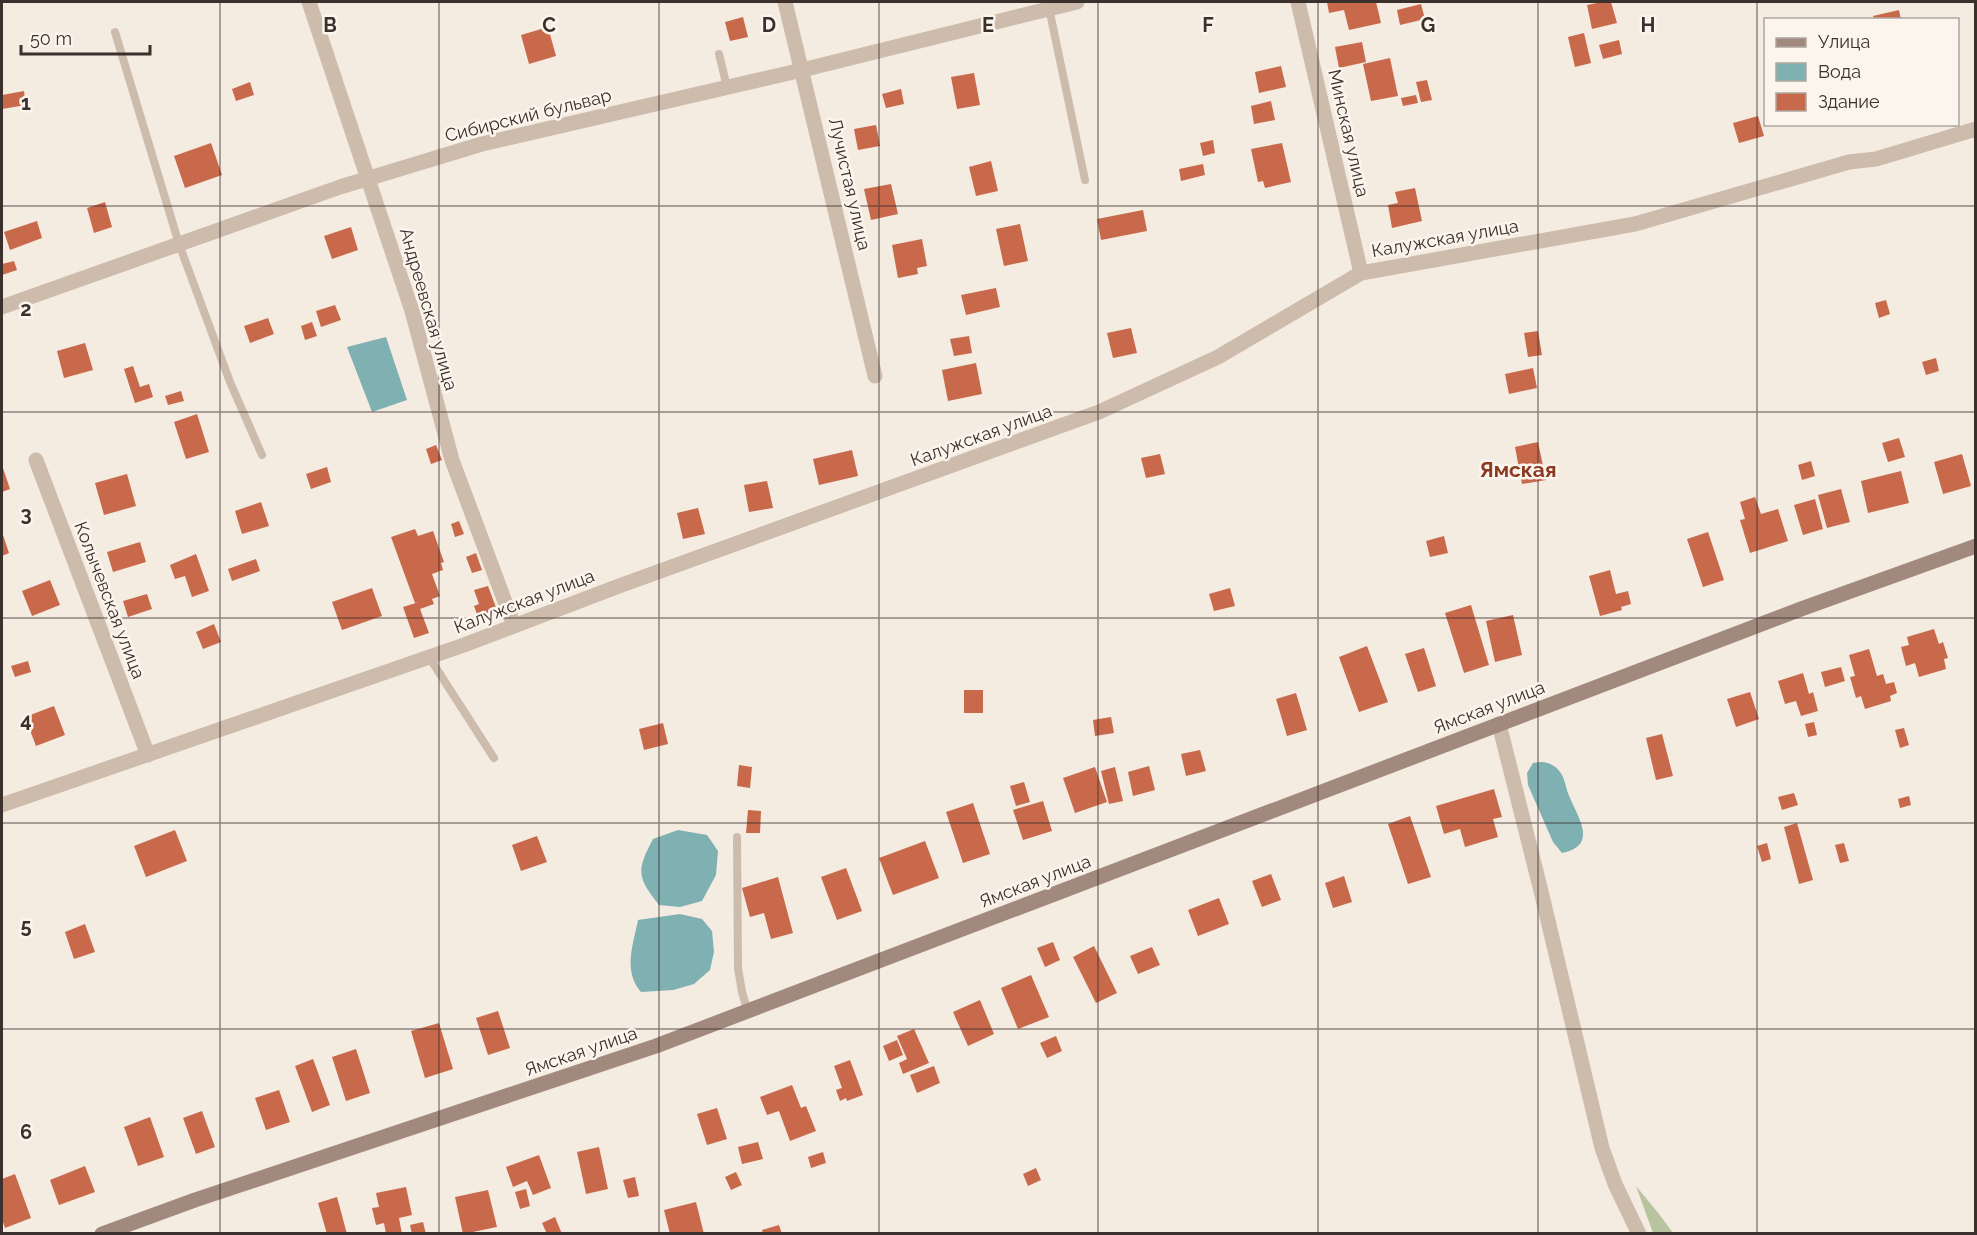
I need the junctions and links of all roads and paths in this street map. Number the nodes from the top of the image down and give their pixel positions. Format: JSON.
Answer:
{"nodes":[{"id":1,"x":309,"y":2,"type":"edge"},
{"id":2,"x":785,"y":2,"type":"edge"},
{"id":3,"x":1077,"y":2,"type":"edge"},
{"id":4,"x":1298,"y":2,"type":"edge"},
{"id":5,"x":1050,"y":8,"type":"junction"},
{"id":6,"x":115,"y":32,"type":"dead end"},
{"id":7,"x":719,"y":54,"type":"dead end"},
{"id":8,"x":802,"y":70,"type":"junction"},
{"id":9,"x":727,"y":87,"type":"junction"},
{"id":10,"x":1976,"y":129,"type":"edge"},
{"id":11,"x":369,"y":178,"type":"junction"},
{"id":12,"x":1085,"y":180,"type":"dead end"},
{"id":13,"x":179,"y":244,"type":"junction"},
{"id":14,"x":1361,"y":273,"type":"junction"},
{"id":15,"x":2,"y":307,"type":"edge"},
{"id":16,"x":875,"y":376,"type":"dead end"},
{"id":17,"x":262,"y":455,"type":"dead end"},
{"id":18,"x":36,"y":460,"type":"dead end"},
{"id":19,"x":1976,"y":546,"type":"edge"},
{"id":20,"x":514,"y":626,"type":"junction"},
{"id":21,"x":429,"y":657,"type":"junction"},
{"id":22,"x":1499,"y":724,"type":"junction"},
{"id":23,"x":148,"y":755,"type":"junction"},
{"id":24,"x":494,"y":759,"type":"dead end"},
{"id":25,"x":2,"y":805,"type":"edge"},
{"id":26,"x":737,"y":837,"type":"dead end"},
{"id":27,"x":748,"y":1012,"type":"junction"},
{"id":28,"x":102,"y":1233,"type":"edge"},
{"id":29,"x":1639,"y":1233,"type":"edge"}],
"edges":[{"from":1,"to":11,"type":"street","name":"Андреевская улица"},
{"from":2,"to":8,"type":"street","name":"Лучистая улица"},
{"from":3,"to":5,"type":"street","name":"Сибирский бульвар"},
{"from":4,"to":14,"type":"street","name":"Минская улица"},
{"from":5,"to":8,"type":"street","name":"Сибирский бульвар"},
{"from":5,"to":12,"type":"lane"},
{"from":6,"to":13,"type":"lane"},
{"from":7,"to":9,"type":"lane"},
{"from":8,"to":9,"type":"street","name":"Сибирский бульвар"},
{"from":8,"to":16,"type":"street","name":"Лучистая улица"},
{"from":9,"to":11,"type":"street","name":"Сибирский бульвар"},
{"from":10,"to":14,"type":"street","name":"Калужская улица"},
{"from":11,"to":13,"type":"street","name":"Сибирский бульвар"},
{"from":11,"to":20,"type":"street","name":"Андреевская улица"},
{"from":13,"to":15,"type":"street","name":"Сибирский бульвар"},
{"from":13,"to":17,"type":"lane"},
{"from":14,"to":20,"type":"street","name":"Калужская улица"},
{"from":18,"to":23,"type":"street","name":"Колычевская улица"},
{"from":19,"to":22,"type":"main road","name":"Ямская улица"},
{"from":20,"to":21,"type":"street","name":"Калужская улица"},
{"from":21,"to":23,"type":"street","name":"Калужская улица"},
{"from":21,"to":24,"type":"lane"},
{"from":22,"to":27,"type":"main road","name":"Ямская улица"},
{"from":22,"to":29,"type":"street"},
{"from":23,"to":25,"type":"street","name":"Калужская улица"},
{"from":26,"to":27,"type":"lane"},
{"from":27,"to":28,"type":"main road","name":"Ямская улица"}]}
